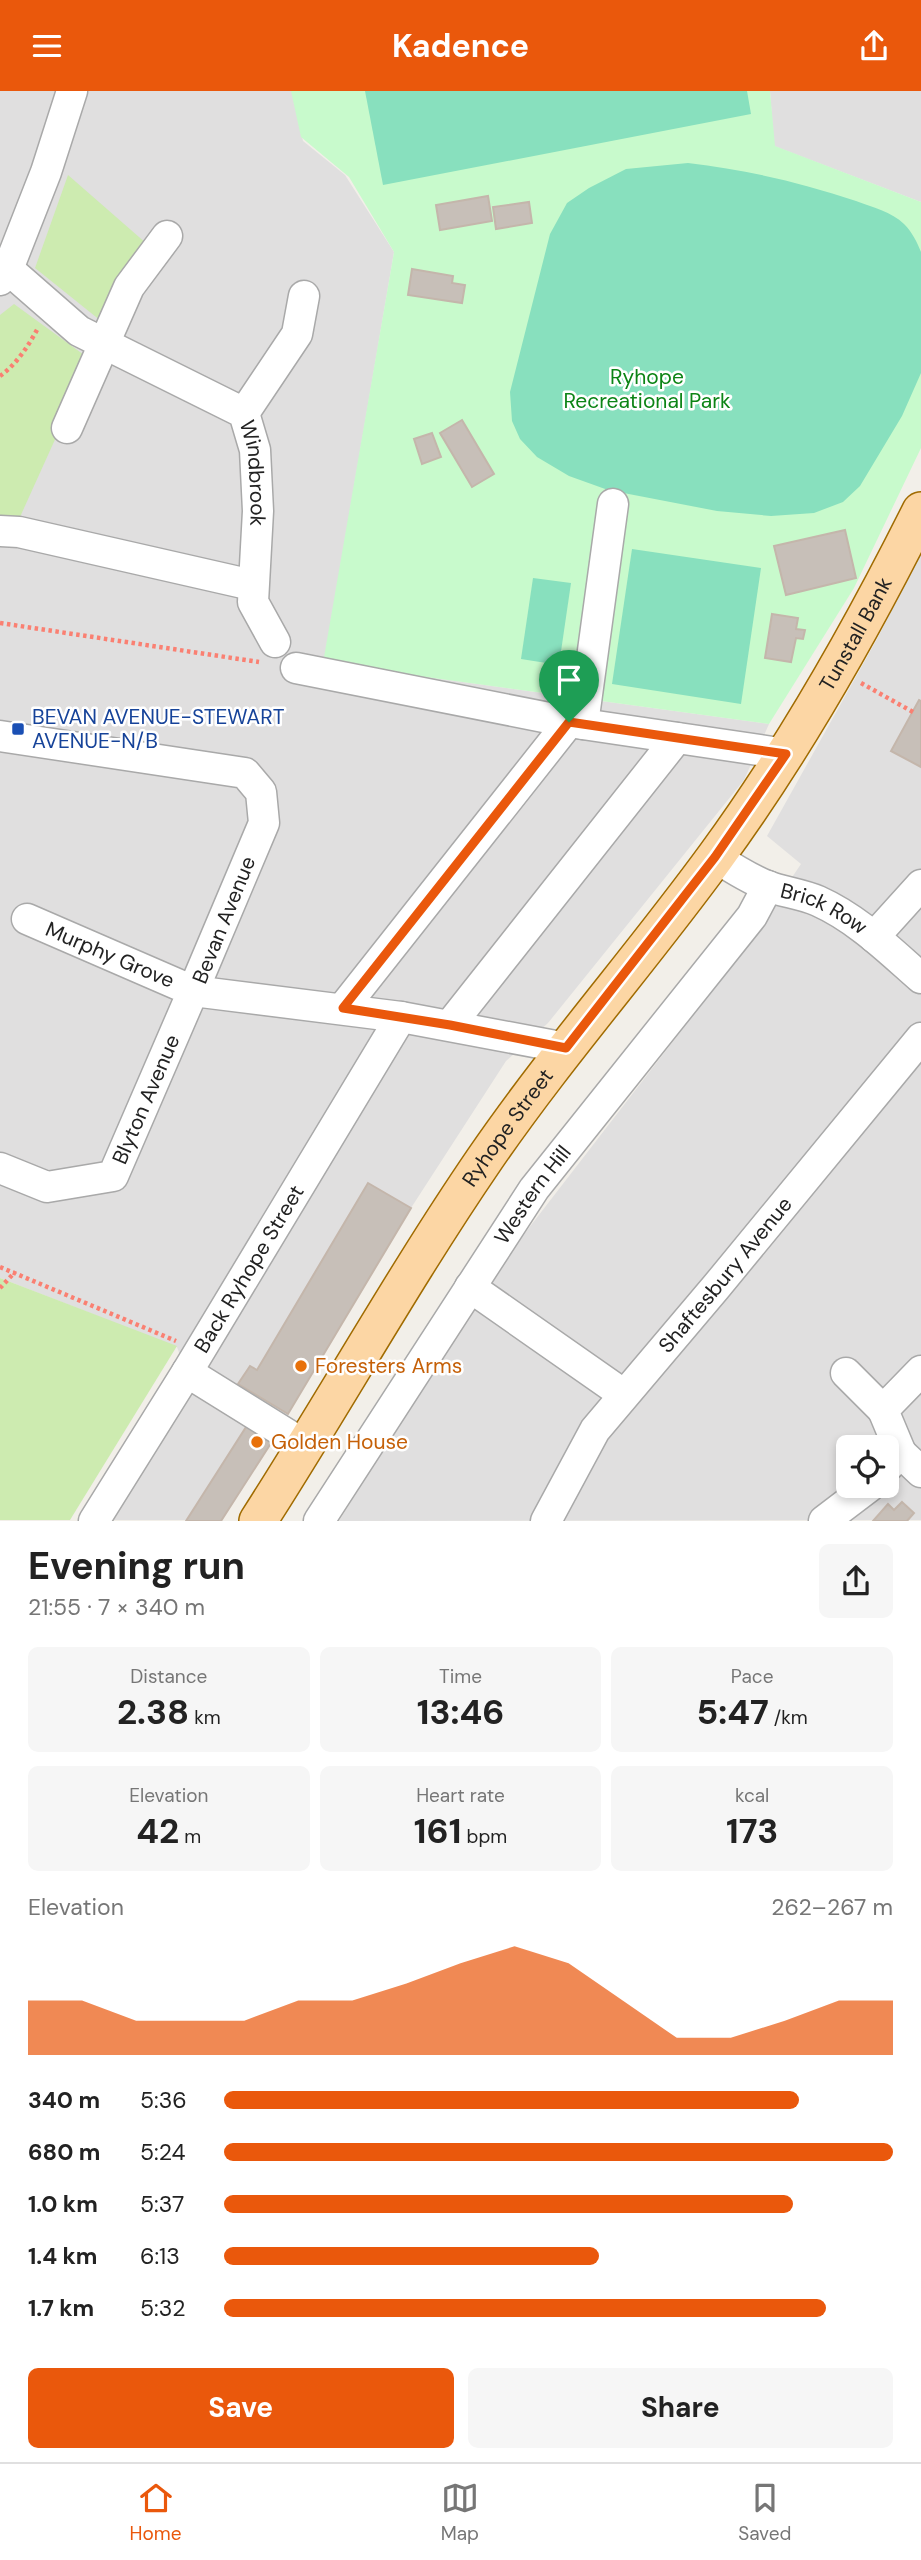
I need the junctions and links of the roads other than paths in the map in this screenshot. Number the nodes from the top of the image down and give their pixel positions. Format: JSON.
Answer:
{"nodes":[{"id":1,"x":72,"y":91,"type":"edge"},
{"id":2,"x":167,"y":236,"type":"dead end"},
{"id":3,"x":4,"y":274,"type":"edge"},
{"id":4,"x":304,"y":296,"type":"dead end"},
{"id":5,"x":104,"y":343,"type":"junction"},
{"id":6,"x":244,"y":414,"type":"junction"},
{"id":7,"x":67,"y":428,"type":"dead end"},
{"id":8,"x":613,"y":504,"type":"dead end"},
{"id":9,"x":918,"y":526,"type":"edge"},
{"id":10,"x":0,"y":531,"type":"edge"},
{"id":11,"x":252,"y":585,"type":"junction"},
{"id":12,"x":275,"y":642,"type":"dead end"},
{"id":13,"x":296,"y":668,"type":"road end"},
{"id":14,"x":576,"y":723,"type":"junction"},
{"id":15,"x":0,"y":736,"type":"edge"},
{"id":16,"x":677,"y":738,"type":"junction"},
{"id":17,"x":786,"y":754,"type":"junction"},
{"id":18,"x":715,"y":857,"type":"junction"},
{"id":19,"x":921,"y":885,"type":"edge"},
{"id":20,"x":768,"y":887,"type":"junction"},
{"id":21,"x":27,"y":919,"type":"dead end"},
{"id":22,"x":874,"y":937,"type":"junction"},
{"id":23,"x":921,"y":978,"type":"edge"},
{"id":24,"x":193,"y":991,"type":"junction"},
{"id":25,"x":343,"y":1008,"type":"junction"},
{"id":26,"x":401,"y":1017,"type":"junction"},
{"id":27,"x":450,"y":1025,"type":"junction"},
{"id":28,"x":921,"y":1038,"type":"edge"},
{"id":29,"x":566,"y":1048,"type":"junction"},
{"id":30,"x":0,"y":1168,"type":"edge"},
{"id":31,"x":470,"y":1287,"type":"junction"},
{"id":32,"x":193,"y":1362,"type":"junction"},
{"id":33,"x":921,"y":1371,"type":"edge"},
{"id":34,"x":846,"y":1373,"type":"dead end"},
{"id":35,"x":623,"y":1394,"type":"junction"},
{"id":36,"x":883,"y":1410,"type":"junction"},
{"id":37,"x":306,"y":1446,"type":"junction"},
{"id":38,"x":903,"y":1464,"type":"edge"},
{"id":39,"x":854,"y":1498,"type":"edge"},
{"id":40,"x":94,"y":1521,"type":"edge"},
{"id":41,"x":258,"y":1521,"type":"edge"},
{"id":42,"x":319,"y":1521,"type":"edge"},
{"id":43,"x":547,"y":1521,"type":"edge"},
{"id":44,"x":824,"y":1521,"type":"edge"}],
"edges":[{"from":1,"to":3,"type":"street"},
{"from":2,"to":5,"type":"street"},
{"from":3,"to":5,"type":"street","name":"Windbrook"},
{"from":4,"to":6,"type":"street"},
{"from":5,"to":6,"type":"street","name":"Windbrook"},
{"from":5,"to":7,"type":"street"},
{"from":6,"to":11,"type":"street","name":"Windbrook"},
{"from":8,"to":14,"type":"street"},
{"from":9,"to":17,"type":"main road","name":"Tunstall Bank"},
{"from":10,"to":11,"type":"street"},
{"from":11,"to":12,"type":"street","name":"Windbrook"},
{"from":13,"to":14,"type":"street"},
{"from":14,"to":16,"type":"street"},
{"from":14,"to":25,"type":"street"},
{"from":15,"to":24,"type":"street","name":"Bevan Avenue"},
{"from":16,"to":17,"type":"street"},
{"from":16,"to":27,"type":"street"},
{"from":17,"to":18,"type":"main road","name":"Ryhope Street"},
{"from":18,"to":20,"type":"street","name":"Brick Row"},
{"from":18,"to":29,"type":"main road","name":"Ryhope Street"},
{"from":19,"to":22,"type":"street"},
{"from":20,"to":22,"type":"street","name":"Brick Row"},
{"from":20,"to":31,"type":"street","name":"Western Hill"},
{"from":21,"to":24,"type":"street","name":"Murphy Grove"},
{"from":22,"to":23,"type":"street","name":"Brick Row"},
{"from":24,"to":25,"type":"street","name":"Bevan Avenue"},
{"from":24,"to":30,"type":"street","name":"Blyton Avenue"},
{"from":25,"to":26,"type":"street","name":"Bevan Avenue"},
{"from":26,"to":27,"type":"street","name":"Bevan Avenue"},
{"from":26,"to":32,"type":"street","name":"Back Ryhope Street"},
{"from":27,"to":29,"type":"street","name":"Bevan Avenue"},
{"from":28,"to":35,"type":"street","name":"Shaftesbury Avenue"},
{"from":29,"to":37,"type":"main road","name":"Ryhope Street"},
{"from":31,"to":35,"type":"street"},
{"from":31,"to":42,"type":"street","name":"Western Hill"},
{"from":32,"to":37,"type":"street"},
{"from":32,"to":40,"type":"street","name":"Back Ryhope Street"},
{"from":33,"to":36,"type":"street"},
{"from":34,"to":36,"type":"street"},
{"from":35,"to":43,"type":"street","name":"Shaftesbury Avenue"},
{"from":36,"to":38,"type":"street"},
{"from":37,"to":41,"type":"main road","name":"Ryhope Street"},
{"from":39,"to":44,"type":"street"}]}
